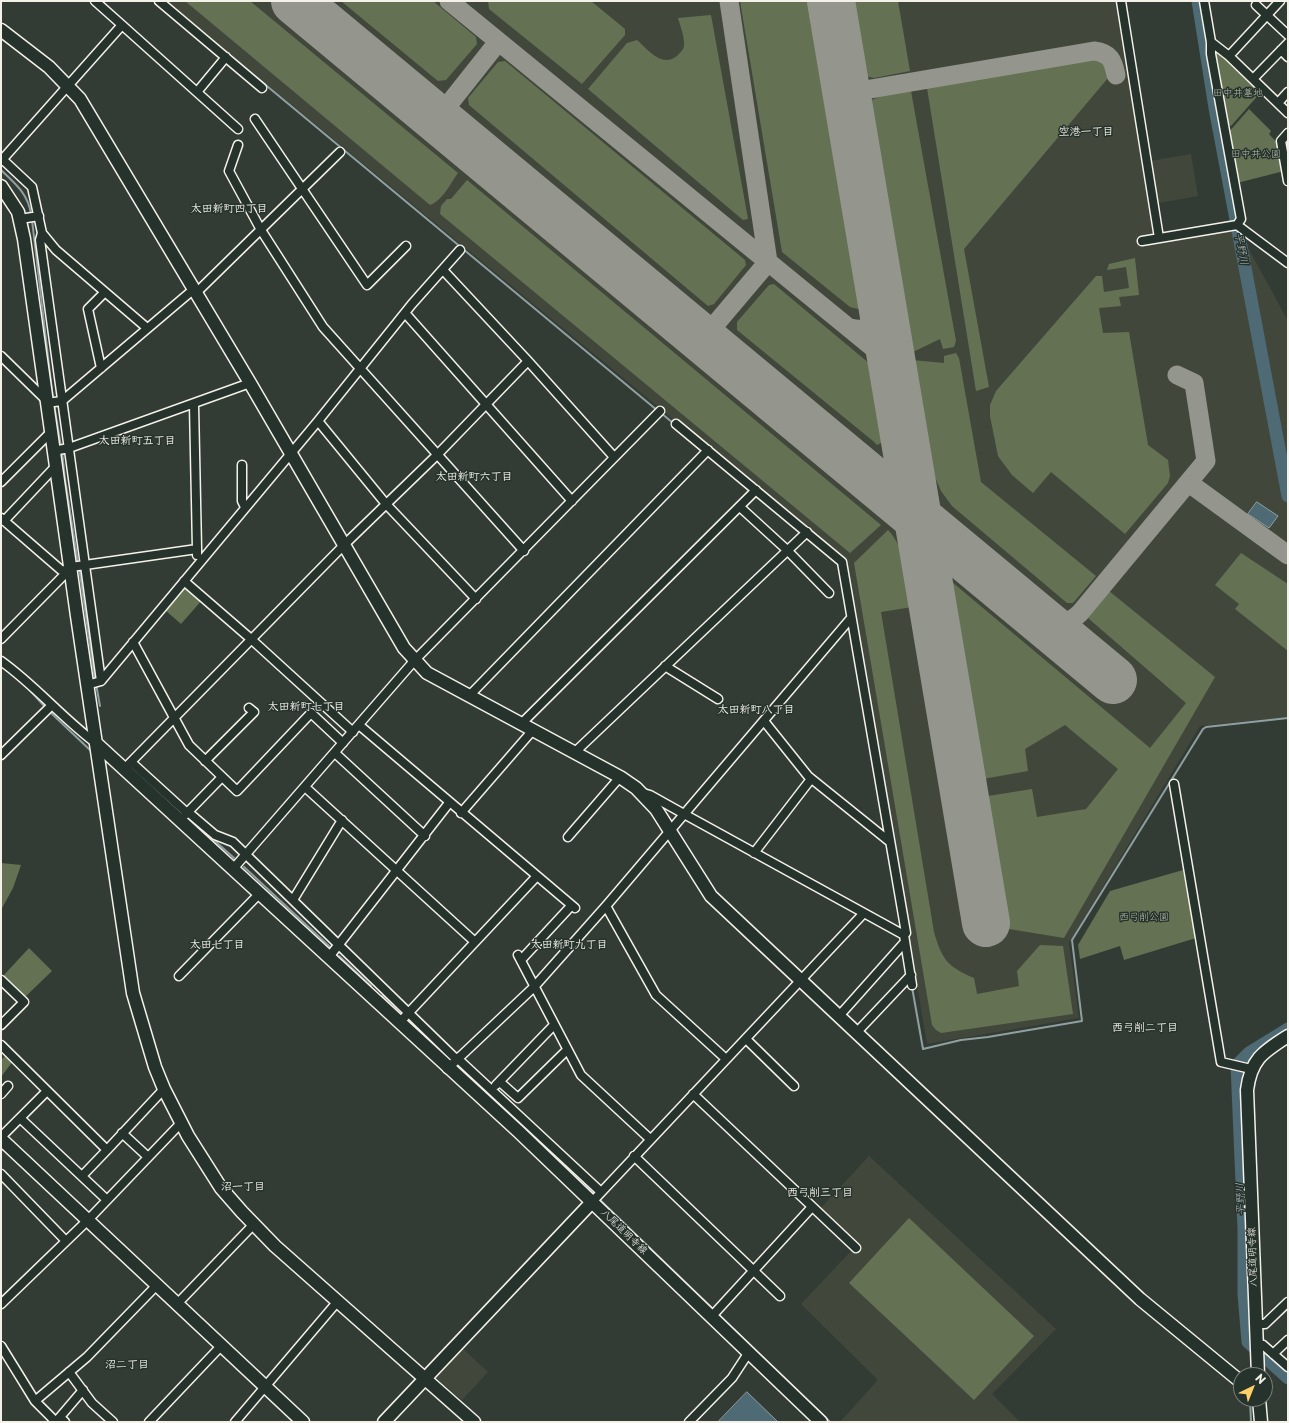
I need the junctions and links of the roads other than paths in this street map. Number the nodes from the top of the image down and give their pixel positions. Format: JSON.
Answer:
{"nodes":[{"id":1,"x":95,"y":1,"type":"edge"},
{"id":2,"x":159,"y":1,"type":"edge"},
{"id":3,"x":1121,"y":1,"type":"edge"},
{"id":4,"x":1204,"y":1,"type":"edge"},
{"id":5,"x":1280,"y":1,"type":"edge"},
{"id":6,"x":1256,"y":5,"type":"dead end"},
{"id":7,"x":1267,"y":15,"type":"junction"},
{"id":8,"x":122,"y":25,"type":"junction"},
{"id":9,"x":1,"y":30,"type":"edge"},
{"id":10,"x":1288,"y":35,"type":"edge"},
{"id":11,"x":1211,"y":42,"type":"junction"},
{"id":12,"x":1288,"y":43,"type":"edge"},
{"id":13,"x":1281,"y":50,"type":"junction"},
{"id":14,"x":1229,"y":56,"type":"junction"},
{"id":15,"x":226,"y":57,"type":"junction"},
{"id":16,"x":1288,"y":57,"type":"edge"},
{"id":17,"x":1253,"y":79,"type":"junction"},
{"id":18,"x":69,"y":86,"type":"junction"},
{"id":19,"x":262,"y":88,"type":"dead end"},
{"id":20,"x":197,"y":92,"type":"junction"},
{"id":21,"x":1288,"y":92,"type":"edge"},
{"id":22,"x":1278,"y":103,"type":"junction"},
{"id":23,"x":1288,"y":113,"type":"edge"},
{"id":24,"x":255,"y":119,"type":"dead end"},
{"id":25,"x":238,"y":129,"type":"dead end"},
{"id":26,"x":1288,"y":133,"type":"edge"},
{"id":27,"x":238,"y":145,"type":"dead end"},
{"id":28,"x":340,"y":152,"type":"dead end"},
{"id":29,"x":2,"y":160,"type":"edge"},
{"id":30,"x":1288,"y":181,"type":"edge"},
{"id":31,"x":1,"y":186,"type":"edge"},
{"id":32,"x":303,"y":189,"type":"junction"},
{"id":33,"x":39,"y":216,"type":"junction"},
{"id":34,"x":25,"y":219,"type":"junction"},
{"id":35,"x":1238,"y":225,"type":"junction"},
{"id":36,"x":261,"y":230,"type":"junction"},
{"id":37,"x":42,"y":233,"type":"junction"},
{"id":38,"x":1159,"y":238,"type":"junction"},
{"id":39,"x":1142,"y":241,"type":"dead end"},
{"id":40,"x":406,"y":246,"type":"dead end"},
{"id":41,"x":460,"y":250,"type":"dead end"},
{"id":42,"x":1288,"y":263,"type":"edge"},
{"id":43,"x":443,"y":270,"type":"junction"},
{"id":44,"x":47,"y":289,"type":"junction"},
{"id":45,"x":34,"y":290,"type":"junction"},
{"id":46,"x":195,"y":291,"type":"junction"},
{"id":47,"x":104,"y":292,"type":"junction"},
{"id":48,"x":405,"y":314,"type":"junction"},
{"id":49,"x":147,"y":328,"type":"junction"},
{"id":50,"x":55,"y":352,"type":"junction"},
{"id":51,"x":43,"y":353,"type":"junction"},
{"id":52,"x":1,"y":356,"type":"edge"},
{"id":53,"x":528,"y":361,"type":"junction"},
{"id":54,"x":101,"y":368,"type":"junction"},
{"id":55,"x":362,"y":368,"type":"junction"},
{"id":56,"x":58,"y":372,"type":"junction"},
{"id":57,"x":46,"y":374,"type":"junction"},
{"id":58,"x":250,"y":383,"type":"junction"},
{"id":59,"x":62,"y":401,"type":"junction"},
{"id":60,"x":48,"y":402,"type":"junction"},
{"id":61,"x":487,"y":404,"type":"junction"},
{"id":62,"x":194,"y":405,"type":"junction"},
{"id":63,"x":660,"y":411,"type":"dead end"},
{"id":64,"x":318,"y":421,"type":"junction"},
{"id":65,"x":676,"y":424,"type":"dead end"},
{"id":66,"x":51,"y":432,"type":"junction"},
{"id":67,"x":69,"y":448,"type":"junction"},
{"id":68,"x":56,"y":450,"type":"junction"},
{"id":69,"x":708,"y":450,"type":"junction"},
{"id":70,"x":290,"y":454,"type":"junction"},
{"id":71,"x":438,"y":454,"type":"junction"},
{"id":72,"x":614,"y":457,"type":"junction"},
{"id":73,"x":242,"y":465,"type":"dead end"},
{"id":74,"x":56,"y":467,"type":"junction"},
{"id":75,"x":1,"y":482,"type":"edge"},
{"id":76,"x":756,"y":490,"type":"junction"},
{"id":77,"x":572,"y":501,"type":"junction"},
{"id":78,"x":76,"y":503,"type":"junction"},
{"id":79,"x":386,"y":504,"type":"junction"},
{"id":80,"x":245,"y":507,"type":"junction"},
{"id":81,"x":740,"y":507,"type":"junction"},
{"id":82,"x":65,"y":509,"type":"junction"},
{"id":83,"x":78,"y":518,"type":"junction"},
{"id":84,"x":3,"y":519,"type":"edge"},
{"id":85,"x":80,"y":532,"type":"junction"},
{"id":86,"x":807,"y":532,"type":"junction"},
{"id":87,"x":68,"y":533,"type":"junction"},
{"id":88,"x":344,"y":545,"type":"junction"},
{"id":89,"x":74,"y":546,"type":"junction"},
{"id":90,"x":197,"y":549,"type":"junction"},
{"id":91,"x":787,"y":550,"type":"junction"},
{"id":92,"x":524,"y":551,"type":"junction"},
{"id":93,"x":198,"y":564,"type":"junction"},
{"id":94,"x":74,"y":568,"type":"junction"},
{"id":95,"x":184,"y":581,"type":"junction"},
{"id":96,"x":829,"y":593,"type":"dead end"},
{"id":97,"x":476,"y":599,"type":"junction"},
{"id":98,"x":851,"y":618,"type":"junction"},
{"id":99,"x":1,"y":640,"type":"edge"},
{"id":100,"x":252,"y":640,"type":"junction"},
{"id":101,"x":133,"y":642,"type":"junction"},
{"id":102,"x":1,"y":661,"type":"edge"},
{"id":103,"x":414,"y":661,"type":"junction"},
{"id":104,"x":665,"y":666,"type":"junction"},
{"id":105,"x":95,"y":684,"type":"junction"},
{"id":106,"x":469,"y":696,"type":"junction"},
{"id":107,"x":718,"y":699,"type":"dead end"},
{"id":108,"x":49,"y":708,"type":"junction"},
{"id":109,"x":249,"y":708,"type":"dead end"},
{"id":110,"x":174,"y":717,"type":"junction"},
{"id":111,"x":764,"y":721,"type":"junction"},
{"id":112,"x":521,"y":724,"type":"junction"},
{"id":113,"x":359,"y":725,"type":"junction"},
{"id":114,"x":533,"y":730,"type":"junction"},
{"id":115,"x":353,"y":732,"type":"junction"},
{"id":116,"x":343,"y":743,"type":"junction"},
{"id":117,"x":97,"y":744,"type":"junction"},
{"id":118,"x":335,"y":753,"type":"junction"},
{"id":119,"x":574,"y":753,"type":"junction"},
{"id":120,"x":1,"y":755,"type":"edge"},
{"id":121,"x":205,"y":761,"type":"junction"},
{"id":122,"x":128,"y":765,"type":"junction"},
{"id":123,"x":222,"y":777,"type":"junction"},
{"id":124,"x":620,"y":777,"type":"junction"},
{"id":125,"x":811,"y":779,"type":"junction"},
{"id":126,"x":1174,"y":784,"type":"dead end"},
{"id":127,"x":305,"y":787,"type":"junction"},
{"id":128,"x":642,"y":793,"type":"junction"},
{"id":129,"x":449,"y":803,"type":"junction"},
{"id":130,"x":461,"y":813,"type":"junction"},
{"id":131,"x":684,"y":814,"type":"junction"},
{"id":132,"x":185,"y":815,"type":"junction"},
{"id":133,"x":342,"y":820,"type":"junction"},
{"id":134,"x":670,"y":830,"type":"junction"},
{"id":135,"x":425,"y":836,"type":"junction"},
{"id":136,"x":568,"y":837,"type":"dead end"},
{"id":137,"x":890,"y":842,"type":"junction"},
{"id":138,"x":754,"y":853,"type":"junction"},
{"id":139,"x":246,"y":855,"type":"junction"},
{"id":140,"x":233,"y":869,"type":"junction"},
{"id":141,"x":397,"y":871,"type":"junction"},
{"id":142,"x":537,"y":876,"type":"junction"},
{"id":143,"x":260,"y":893,"type":"junction"},
{"id":144,"x":293,"y":900,"type":"junction"},
{"id":145,"x":606,"y":906,"type":"junction"},
{"id":146,"x":864,"y":914,"type":"junction"},
{"id":147,"x":905,"y":939,"type":"junction"},
{"id":148,"x":475,"y":942,"type":"junction"},
{"id":149,"x":340,"y":945,"type":"junction"},
{"id":150,"x":329,"y":957,"type":"junction"},
{"id":151,"x":911,"y":975,"type":"junction"},
{"id":152,"x":179,"y":976,"type":"dead end"},
{"id":153,"x":800,"y":979,"type":"junction"},
{"id":154,"x":1,"y":980,"type":"edge"},
{"id":155,"x":912,"y":985,"type":"dead end"},
{"id":156,"x":534,"y":987,"type":"junction"},
{"id":157,"x":409,"y":1013,"type":"junction"},
{"id":158,"x":839,"y":1016,"type":"junction"},
{"id":159,"x":399,"y":1023,"type":"junction"},
{"id":160,"x":1,"y":1025,"type":"edge"},
{"id":161,"x":554,"y":1025,"type":"junction"},
{"id":162,"x":857,"y":1032,"type":"junction"},
{"id":163,"x":1288,"y":1036,"type":"edge"},
{"id":164,"x":746,"y":1039,"type":"junction"},
{"id":165,"x":1,"y":1045,"type":"edge"},
{"id":166,"x":567,"y":1050,"type":"junction"},
{"id":167,"x":456,"y":1059,"type":"junction"},
{"id":168,"x":726,"y":1059,"type":"junction"},
{"id":169,"x":1247,"y":1068,"type":"junction"},
{"id":170,"x":447,"y":1069,"type":"junction"},
{"id":171,"x":500,"y":1082,"type":"junction"},
{"id":172,"x":8,"y":1086,"type":"dead end"},
{"id":173,"x":794,"y":1086,"type":"dead end"},
{"id":174,"x":164,"y":1089,"type":"junction"},
{"id":175,"x":491,"y":1090,"type":"junction"},
{"id":176,"x":47,"y":1091,"type":"junction"},
{"id":177,"x":1,"y":1094,"type":"edge"},
{"id":178,"x":693,"y":1094,"type":"junction"},
{"id":179,"x":20,"y":1118,"type":"junction"},
{"id":180,"x":181,"y":1123,"type":"junction"},
{"id":181,"x":122,"y":1133,"type":"junction"},
{"id":182,"x":1,"y":1138,"type":"edge"},
{"id":183,"x":650,"y":1139,"type":"junction"},
{"id":184,"x":107,"y":1150,"type":"junction"},
{"id":185,"x":634,"y":1156,"type":"junction"},
{"id":186,"x":148,"y":1157,"type":"junction"},
{"id":187,"x":1,"y":1174,"type":"edge"},
{"id":188,"x":82,"y":1176,"type":"junction"},
{"id":189,"x":601,"y":1192,"type":"junction"},
{"id":190,"x":107,"y":1200,"type":"junction"},
{"id":191,"x":592,"y":1202,"type":"junction"},
{"id":192,"x":812,"y":1206,"type":"junction"},
{"id":193,"x":88,"y":1221,"type":"junction"},
{"id":194,"x":254,"y":1224,"type":"junction"},
{"id":195,"x":66,"y":1241,"type":"junction"},
{"id":196,"x":856,"y":1248,"type":"dead end"},
{"id":197,"x":752,"y":1270,"type":"junction"},
{"id":198,"x":157,"y":1285,"type":"junction"},
{"id":199,"x":780,"y":1296,"type":"dead end"},
{"id":200,"x":338,"y":1301,"type":"junction"},
{"id":201,"x":1288,"y":1302,"type":"edge"},
{"id":202,"x":178,"y":1303,"type":"junction"},
{"id":203,"x":1,"y":1304,"type":"edge"},
{"id":204,"x":715,"y":1312,"type":"junction"},
{"id":205,"x":1256,"y":1324,"type":"junction"},
{"id":206,"x":1288,"y":1340,"type":"edge"},
{"id":207,"x":222,"y":1345,"type":"junction"},
{"id":208,"x":1,"y":1346,"type":"edge"},
{"id":209,"x":1258,"y":1349,"type":"junction"},
{"id":210,"x":749,"y":1352,"type":"junction"},
{"id":211,"x":1273,"y":1354,"type":"junction"},
{"id":212,"x":1258,"y":1367,"type":"edge"},
{"id":213,"x":1288,"y":1367,"type":"edge"},
{"id":214,"x":69,"y":1372,"type":"junction"},
{"id":215,"x":1233,"y":1375,"type":"edge"},
{"id":216,"x":424,"y":1378,"type":"junction"},
{"id":217,"x":264,"y":1386,"type":"junction"},
{"id":218,"x":83,"y":1390,"type":"junction"},
{"id":219,"x":35,"y":1401,"type":"junction"},
{"id":220,"x":1260,"y":1407,"type":"edge"},
{"id":221,"x":59,"y":1421,"type":"edge"},
{"id":222,"x":113,"y":1422,"type":"edge"},
{"id":223,"x":149,"y":1422,"type":"edge"},
{"id":224,"x":235,"y":1422,"type":"edge"},
{"id":225,"x":303,"y":1422,"type":"edge"},
{"id":226,"x":384,"y":1422,"type":"edge"},
{"id":227,"x":474,"y":1422,"type":"edge"},
{"id":228,"x":689,"y":1422,"type":"edge"},
{"id":229,"x":821,"y":1422,"type":"edge"},
{"id":230,"x":1261,"y":1422,"type":"edge"}],
"edges":[{"from":1,"to":8,"type":"street"},
{"from":2,"to":15,"type":"street"},
{"from":3,"to":38,"type":"street"},
{"from":4,"to":11,"type":"street"},
{"from":5,"to":7,"type":"street"},
{"from":6,"to":7,"type":"street"},
{"from":7,"to":10,"type":"street"},
{"from":7,"to":14,"type":"street"},
{"from":8,"to":18,"type":"street"},
{"from":8,"to":20,"type":"street"},
{"from":9,"to":18,"type":"street"},
{"from":11,"to":14,"type":"street"},
{"from":11,"to":35,"type":"street"},
{"from":12,"to":13,"type":"street"},
{"from":13,"to":16,"type":"street"},
{"from":13,"to":17,"type":"street"},
{"from":14,"to":17,"type":"street"},
{"from":15,"to":19,"type":"street"},
{"from":15,"to":20,"type":"street"},
{"from":17,"to":22,"type":"street"},
{"from":18,"to":29,"type":"street"},
{"from":18,"to":46,"type":"street"},
{"from":20,"to":25,"type":"street"},
{"from":21,"to":22,"type":"street"},
{"from":22,"to":23,"type":"street"},
{"from":24,"to":32,"type":"street"},
{"from":26,"to":30,"type":"street"},
{"from":27,"to":36,"type":"street"},
{"from":28,"to":32,"type":"street"},
{"from":29,"to":33,"type":"street"},
{"from":31,"to":34,"type":"street"},
{"from":32,"to":36,"type":"street"},
{"from":32,"to":40,"type":"street"},
{"from":33,"to":34,"type":"street"},
{"from":33,"to":37,"type":"street"},
{"from":34,"to":45,"type":"street"},
{"from":35,"to":38,"type":"street"},
{"from":35,"to":42,"type":"street"},
{"from":36,"to":46,"type":"street"},
{"from":36,"to":55,"type":"street"},
{"from":37,"to":44,"type":"street"},
{"from":37,"to":47,"type":"street"},
{"from":38,"to":39,"type":"street"},
{"from":41,"to":43,"type":"street"},
{"from":43,"to":48,"type":"street"},
{"from":43,"to":53,"type":"street"},
{"from":44,"to":45,"type":"street"},
{"from":44,"to":50,"type":"street"},
{"from":45,"to":51,"type":"street"},
{"from":46,"to":49,"type":"street"},
{"from":46,"to":58,"type":"street"},
{"from":47,"to":49,"type":"street"},
{"from":47,"to":54,"type":"street"},
{"from":48,"to":55,"type":"street"},
{"from":48,"to":61,"type":"street"},
{"from":49,"to":54,"type":"street"},
{"from":50,"to":51,"type":"street"},
{"from":50,"to":56,"type":"street"},
{"from":51,"to":57,"type":"street"},
{"from":52,"to":60,"type":"street"},
{"from":53,"to":61,"type":"street"},
{"from":53,"to":72,"type":"street"},
{"from":54,"to":59,"type":"street"},
{"from":55,"to":64,"type":"street"},
{"from":55,"to":71,"type":"street"},
{"from":56,"to":57,"type":"street"},
{"from":56,"to":59,"type":"street"},
{"from":57,"to":60,"type":"street"},
{"from":58,"to":62,"type":"street"},
{"from":58,"to":70,"type":"street"},
{"from":59,"to":60,"type":"street"},
{"from":59,"to":67,"type":"street"},
{"from":60,"to":66,"type":"street"},
{"from":61,"to":71,"type":"street"},
{"from":61,"to":77,"type":"street"},
{"from":62,"to":67,"type":"street"},
{"from":62,"to":90,"type":"street"},
{"from":63,"to":72,"type":"street"},
{"from":64,"to":70,"type":"street"},
{"from":64,"to":79,"type":"street"},
{"from":65,"to":69,"type":"street"},
{"from":66,"to":68,"type":"street"},
{"from":66,"to":75,"type":"street"},
{"from":67,"to":68,"type":"street"},
{"from":67,"to":78,"type":"street"},
{"from":68,"to":74,"type":"street"},
{"from":69,"to":76,"type":"street"},
{"from":69,"to":106,"type":"street"},
{"from":70,"to":80,"type":"street"},
{"from":70,"to":88,"type":"street"},
{"from":71,"to":79,"type":"street"},
{"from":71,"to":92,"type":"street"},
{"from":72,"to":77,"type":"street"},
{"from":73,"to":80,"type":"street"},
{"from":74,"to":82,"type":"street"},
{"from":74,"to":84,"type":"street"},
{"from":76,"to":81,"type":"street"},
{"from":76,"to":86,"type":"street"},
{"from":77,"to":92,"type":"street"},
{"from":78,"to":82,"type":"street"},
{"from":78,"to":83,"type":"street"},
{"from":79,"to":88,"type":"street"},
{"from":79,"to":97,"type":"street"},
{"from":80,"to":93,"type":"street"},
{"from":81,"to":91,"type":"street"},
{"from":81,"to":112,"type":"street"},
{"from":82,"to":83,"type":"street"},
{"from":82,"to":87,"type":"street"},
{"from":83,"to":85,"type":"street"},
{"from":84,"to":94,"type":"street"},
{"from":85,"to":87,"type":"street"},
{"from":85,"to":89,"type":"street"},
{"from":86,"to":91,"type":"street"},
{"from":86,"to":98,"type":"street"},
{"from":87,"to":89,"type":"street"},
{"from":88,"to":100,"type":"street"},
{"from":88,"to":103,"type":"street"},
{"from":89,"to":94,"type":"street"},
{"from":90,"to":93,"type":"street"},
{"from":90,"to":94,"type":"street"},
{"from":91,"to":96,"type":"street"},
{"from":91,"to":104,"type":"street"},
{"from":92,"to":97,"type":"street"},
{"from":93,"to":95,"type":"street"},
{"from":94,"to":99,"type":"street"},
{"from":94,"to":105,"type":"street"},
{"from":95,"to":100,"type":"street"},
{"from":95,"to":101,"type":"street"},
{"from":97,"to":103,"type":"street"},
{"from":98,"to":111,"type":"street"},
{"from":98,"to":137,"type":"street"},
{"from":100,"to":110,"type":"street"},
{"from":100,"to":115,"type":"street"},
{"from":101,"to":105,"type":"street"},
{"from":101,"to":110,"type":"street"},
{"from":102,"to":108,"type":"street"},
{"from":103,"to":106,"type":"street"},
{"from":103,"to":113,"type":"street"},
{"from":104,"to":107,"type":"street"},
{"from":104,"to":119,"type":"street"},
{"from":105,"to":117,"type":"street"},
{"from":106,"to":112,"type":"street"},
{"from":108,"to":117,"type":"street"},
{"from":108,"to":120,"type":"street"},
{"from":109,"to":121,"type":"street"},
{"from":110,"to":121,"type":"street"},
{"from":110,"to":122,"type":"street"},
{"from":111,"to":125,"type":"street"},
{"from":111,"to":131,"type":"street"},
{"from":112,"to":114,"type":"street"},
{"from":113,"to":115,"type":"street"},
{"from":113,"to":129,"type":"street"},
{"from":114,"to":119,"type":"street"},
{"from":114,"to":130,"type":"street"},
{"from":115,"to":116,"type":"street"},
{"from":116,"to":118,"type":"street"},
{"from":116,"to":123,"type":"street"},
{"from":117,"to":122,"type":"street"},
{"from":117,"to":174,"type":"street"},
{"from":118,"to":127,"type":"street"},
{"from":118,"to":135,"type":"street"},
{"from":119,"to":124,"type":"street"},
{"from":121,"to":123,"type":"street"},
{"from":122,"to":132,"type":"street"},
{"from":123,"to":132,"type":"street"},
{"from":124,"to":128,"type":"street"},
{"from":124,"to":136,"type":"street"},
{"from":125,"to":137,"type":"street"},
{"from":125,"to":138,"type":"street"},
{"from":126,"to":169,"type":"street"},
{"from":127,"to":133,"type":"street"},
{"from":127,"to":139,"type":"street"},
{"from":128,"to":131,"type":"street"},
{"from":128,"to":134,"type":"street"},
{"from":129,"to":130,"type":"street"},
{"from":129,"to":135,"type":"street"},
{"from":130,"to":142,"type":"street"},
{"from":131,"to":134,"type":"street"},
{"from":131,"to":138,"type":"street"},
{"from":132,"to":139,"type":"street"},
{"from":132,"to":140,"type":"street"},
{"from":133,"to":141,"type":"street"},
{"from":133,"to":144,"type":"street"},
{"from":134,"to":145,"type":"street"},
{"from":134,"to":153,"type":"street"},
{"from":135,"to":141,"type":"street"},
{"from":137,"to":147,"type":"street"},
{"from":138,"to":146,"type":"street"},
{"from":139,"to":140,"type":"street"},
{"from":139,"to":144,"type":"street"},
{"from":140,"to":143,"type":"street"},
{"from":141,"to":148,"type":"street"},
{"from":141,"to":149,"type":"street"},
{"from":142,"to":148,"type":"street"},
{"from":142,"to":156,"type":"street"},
{"from":143,"to":150,"type":"street"},
{"from":143,"to":152,"type":"street"},
{"from":144,"to":149,"type":"street"},
{"from":145,"to":156,"type":"street"},
{"from":145,"to":168,"type":"street"},
{"from":146,"to":147,"type":"street"},
{"from":146,"to":153,"type":"street"},
{"from":147,"to":151,"type":"street"},
{"from":147,"to":158,"type":"street"},
{"from":148,"to":157,"type":"street"},
{"from":149,"to":150,"type":"street"},
{"from":149,"to":157,"type":"street"},
{"from":150,"to":159,"type":"street"},
{"from":151,"to":155,"type":"street"},
{"from":151,"to":162,"type":"street"},
{"from":153,"to":158,"type":"street"},
{"from":153,"to":164,"type":"street"},
{"from":154,"to":160,"type":"street"},
{"from":156,"to":161,"type":"street"},
{"from":156,"to":167,"type":"street"},
{"from":157,"to":159,"type":"street"},
{"from":157,"to":167,"type":"street"},
{"from":158,"to":162,"type":"street"},
{"from":159,"to":170,"type":"street"},
{"from":161,"to":166,"type":"street"},
{"from":161,"to":171,"type":"street"},
{"from":162,"to":215,"type":"street"},
{"from":163,"to":169,"type":"street","name":"八尾道明寺線"},
{"from":164,"to":168,"type":"street"},
{"from":164,"to":173,"type":"street"},
{"from":165,"to":176,"type":"street"},
{"from":166,"to":171,"type":"street"},
{"from":166,"to":183,"type":"street"},
{"from":167,"to":170,"type":"street"},
{"from":167,"to":175,"type":"street"},
{"from":168,"to":178,"type":"street"},
{"from":169,"to":205,"type":"street","name":"八尾道明寺線"},
{"from":170,"to":191,"type":"street"},
{"from":171,"to":175,"type":"street"},
{"from":172,"to":177,"type":"street"},
{"from":174,"to":180,"type":"street"},
{"from":174,"to":181,"type":"street"},
{"from":175,"to":189,"type":"street"},
{"from":176,"to":179,"type":"street"},
{"from":176,"to":184,"type":"street"},
{"from":178,"to":183,"type":"street"},
{"from":178,"to":192,"type":"street"},
{"from":179,"to":182,"type":"street"},
{"from":179,"to":188,"type":"street"},
{"from":180,"to":186,"type":"street"},
{"from":180,"to":194,"type":"street"},
{"from":181,"to":184,"type":"street"},
{"from":181,"to":186,"type":"street"},
{"from":182,"to":193,"type":"street"},
{"from":183,"to":185,"type":"street"},
{"from":184,"to":188,"type":"street"},
{"from":185,"to":189,"type":"street"},
{"from":185,"to":197,"type":"street"},
{"from":186,"to":190,"type":"street"},
{"from":187,"to":195,"type":"street"},
{"from":188,"to":190,"type":"street"},
{"from":189,"to":191,"type":"street"},
{"from":190,"to":193,"type":"street"},
{"from":191,"to":204,"type":"street","name":"八尾道明寺線"},
{"from":191,"to":216,"type":"street","name":"八尾道明寺線"},
{"from":192,"to":196,"type":"street"},
{"from":192,"to":197,"type":"street"},
{"from":193,"to":195,"type":"street"},
{"from":193,"to":198,"type":"street"},
{"from":194,"to":200,"type":"street"},
{"from":194,"to":202,"type":"street"},
{"from":195,"to":203,"type":"street"},
{"from":197,"to":199,"type":"street"},
{"from":197,"to":204,"type":"street"},
{"from":198,"to":202,"type":"street"},
{"from":198,"to":214,"type":"street"},
{"from":200,"to":216,"type":"street"},
{"from":200,"to":217,"type":"street"},
{"from":201,"to":205,"type":"street"},
{"from":202,"to":207,"type":"street"},
{"from":204,"to":210,"type":"street","name":"八尾道明寺線"},
{"from":205,"to":209,"type":"street","name":"八尾道明寺線"},
{"from":206,"to":211,"type":"street"},
{"from":207,"to":217,"type":"street"},
{"from":207,"to":223,"type":"street"},
{"from":208,"to":219,"type":"street"},
{"from":209,"to":211,"type":"street"},
{"from":209,"to":212,"type":"street","name":"八尾道明寺線"},
{"from":210,"to":228,"type":"street"},
{"from":210,"to":229,"type":"street","name":"八尾道明寺線"},
{"from":211,"to":213,"type":"street"},
{"from":214,"to":218,"type":"street"},
{"from":214,"to":219,"type":"street"},
{"from":216,"to":226,"type":"street","name":"八尾道明寺線"},
{"from":216,"to":227,"type":"street"},
{"from":217,"to":224,"type":"street"},
{"from":217,"to":225,"type":"street"},
{"from":218,"to":221,"type":"street"},
{"from":218,"to":222,"type":"street"},
{"from":219,"to":221,"type":"street"},
{"from":220,"to":230,"type":"street"}]}
